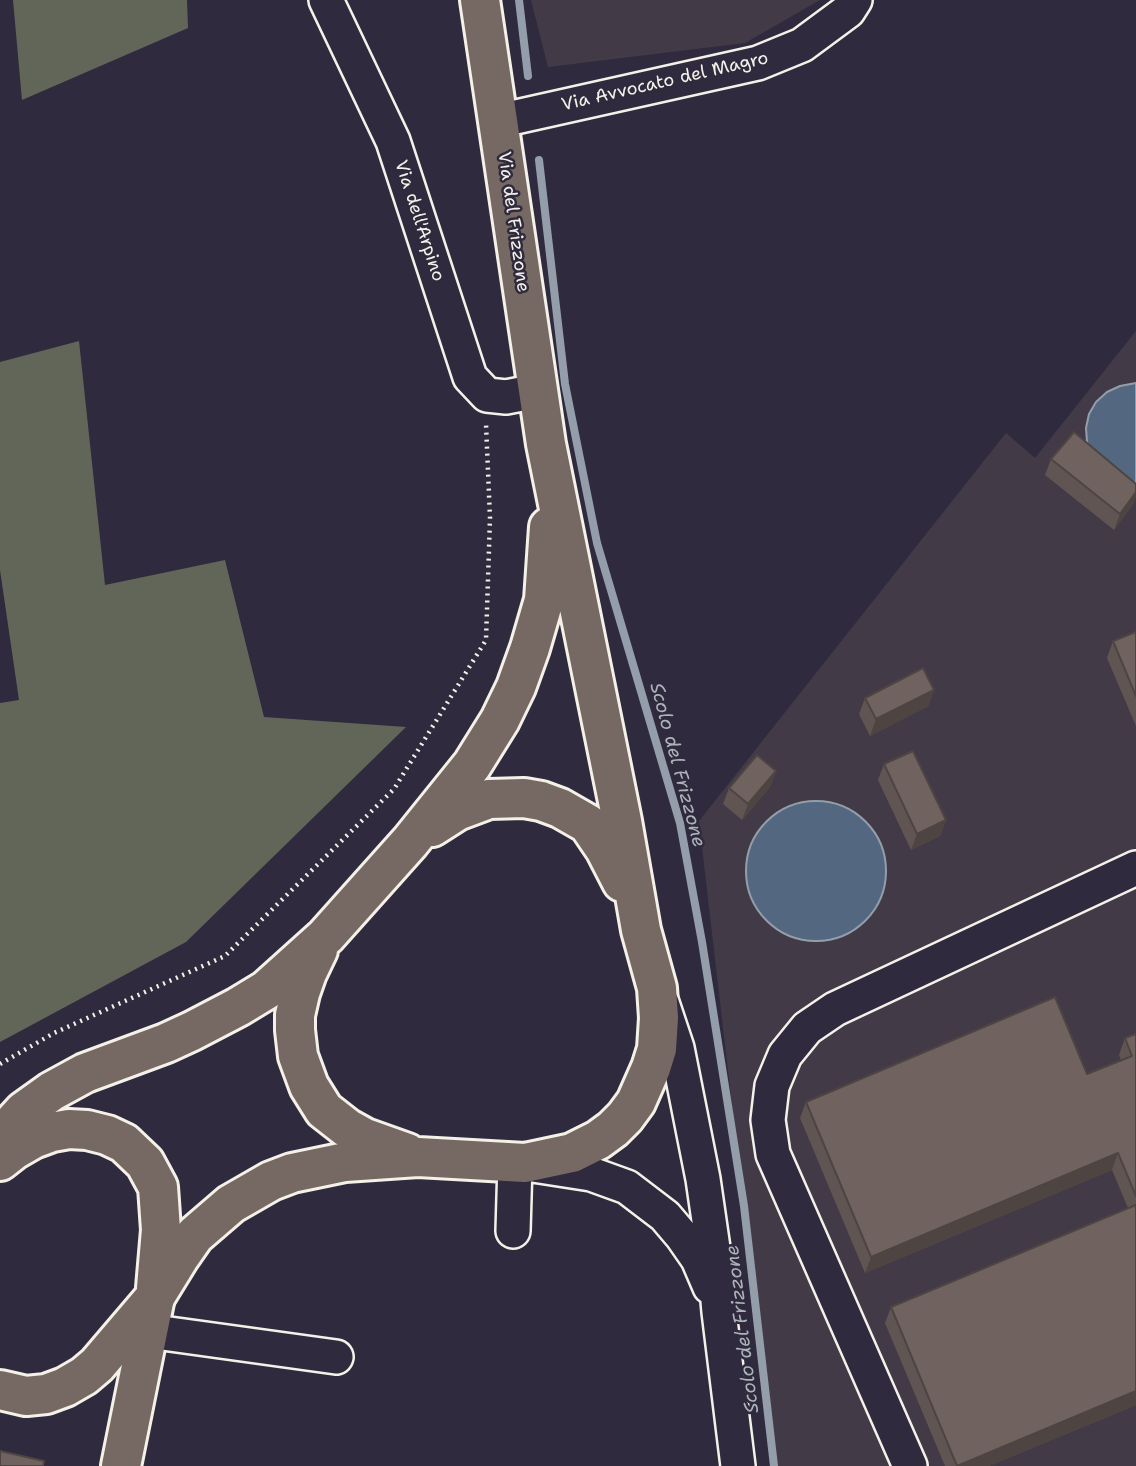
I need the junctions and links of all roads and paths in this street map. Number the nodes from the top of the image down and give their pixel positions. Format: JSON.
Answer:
{"nodes":[{"id":1,"x":327,"y":0,"type":"edge"},
{"id":2,"x":480,"y":0,"type":"edge"},
{"id":3,"x":855,"y":0,"type":"edge"},
{"id":4,"x":498,"y":121,"type":"junction"},
{"id":5,"x":537,"y":391,"type":"junction"},
{"id":6,"x":487,"y":396,"type":"junction"},
{"id":7,"x":546,"y":444,"type":"junction"},
{"id":8,"x":410,"y":842,"type":"junction"},
{"id":9,"x":1136,"y":868,"type":"edge"},
{"id":10,"x":642,"y":930,"type":"junction"},
{"id":11,"x":326,"y":936,"type":"junction"},
{"id":12,"x":657,"y":988,"type":"junction"},
{"id":13,"x":0,"y":1064,"type":"edge"},
{"id":14,"x":0,"y":1137,"type":"edge"},
{"id":15,"x":418,"y":1157,"type":"junction"},
{"id":16,"x":0,"y":1161,"type":"edge"},
{"id":17,"x":520,"y":1163,"type":"junction"},
{"id":18,"x":513,"y":1231,"type":"dead end"},
{"id":19,"x":719,"y":1312,"type":"junction"},
{"id":20,"x":152,"y":1314,"type":"junction"},
{"id":21,"x":336,"y":1357,"type":"dead end"},
{"id":22,"x":0,"y":1390,"type":"edge"},
{"id":23,"x":121,"y":1466,"type":"edge"},
{"id":24,"x":738,"y":1466,"type":"edge"},
{"id":25,"x":910,"y":1466,"type":"edge"}],
"edges":[{"from":1,"to":6,"type":"street","name":"Via dell'Arpino"},
{"from":2,"to":4,"type":"main road","name":"Via del Frizzone"},
{"from":3,"to":4,"type":"street","name":"Via Avvocato del Magro"},
{"from":4,"to":5,"type":"main road","name":"Via del Frizzone"},
{"from":5,"to":6,"type":"street"},
{"from":5,"to":7,"type":"main road","name":"Via del Frizzone"},
{"from":6,"to":13,"type":"path"},
{"from":7,"to":8,"type":"main road"},
{"from":7,"to":10,"type":"main road"},
{"from":8,"to":10,"type":"main road"},
{"from":8,"to":11,"type":"main road"},
{"from":9,"to":25,"type":"street"},
{"from":10,"to":12,"type":"main road"},
{"from":11,"to":14,"type":"main road"},
{"from":11,"to":15,"type":"main road"},
{"from":12,"to":17,"type":"main road"},
{"from":12,"to":19,"type":"street"},
{"from":15,"to":17,"type":"main road"},
{"from":15,"to":20,"type":"main road"},
{"from":16,"to":20,"type":"main road"},
{"from":17,"to":18,"type":"street"},
{"from":17,"to":19,"type":"street"},
{"from":19,"to":24,"type":"street"},
{"from":20,"to":21,"type":"street"},
{"from":20,"to":22,"type":"main road"},
{"from":20,"to":23,"type":"main road"}]}
